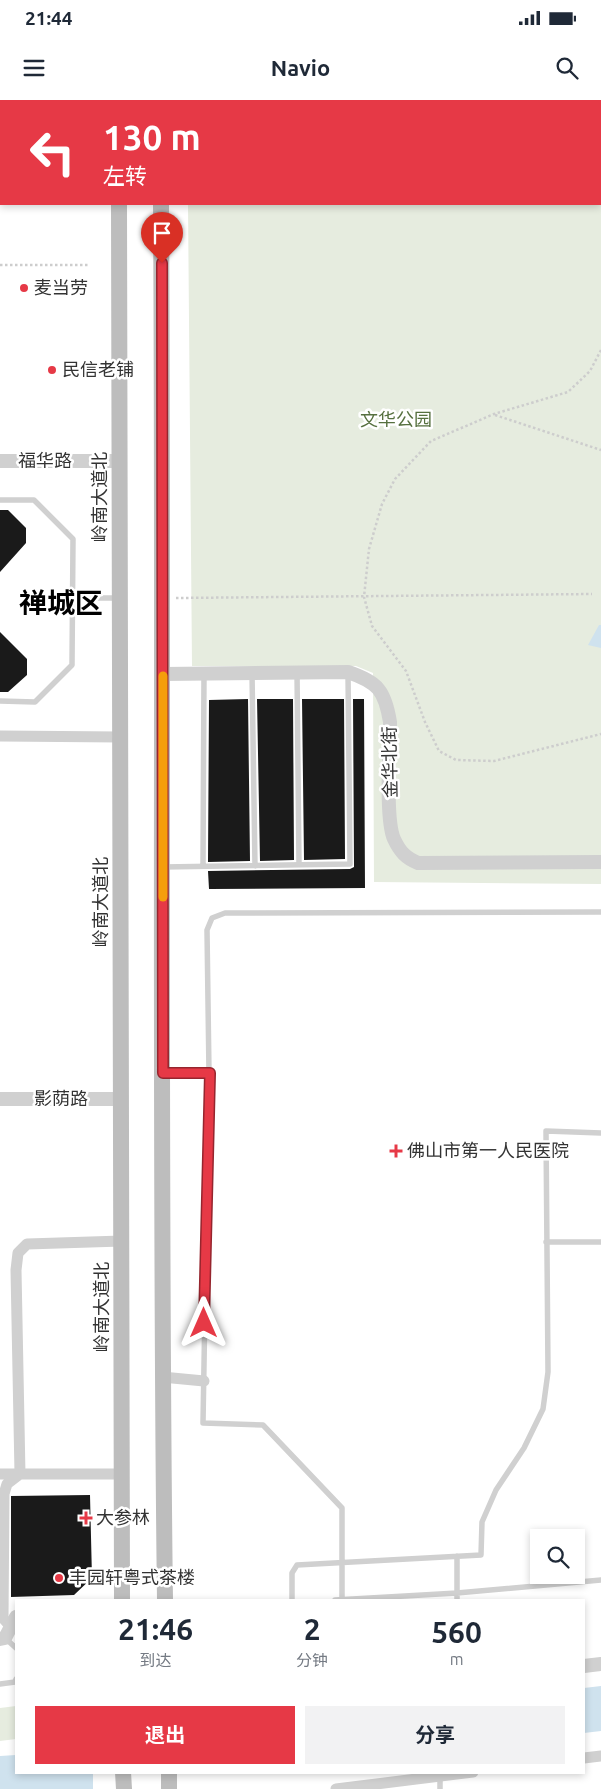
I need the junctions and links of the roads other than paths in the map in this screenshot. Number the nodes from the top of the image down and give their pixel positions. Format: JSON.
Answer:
{"nodes":[{"id":1,"x":119,"y":205,"type":"edge"},
{"id":2,"x":162,"y":205,"type":"edge"},
{"id":3,"x":0,"y":461,"type":"edge"},
{"id":4,"x":120,"y":461,"type":"junction"},
{"id":5,"x":0,"y":500,"type":"edge"},
{"id":6,"x":72,"y":598,"type":"junction"},
{"id":7,"x":120,"y":598,"type":"junction"},
{"id":8,"x":297,"y":672,"type":"junction"},
{"id":9,"x":348,"y":672,"type":"junction"},
{"id":10,"x":204,"y":673,"type":"junction"},
{"id":11,"x":252,"y":673,"type":"junction"},
{"id":12,"x":164,"y":674,"type":"junction"},
{"id":13,"x":0,"y":701,"type":"edge"},
{"id":14,"x":0,"y":736,"type":"edge"},
{"id":15,"x":120,"y":737,"type":"junction"},
{"id":16,"x":601,"y":862,"type":"edge"},
{"id":17,"x":299,"y":865,"type":"junction"},
{"id":18,"x":203,"y":866,"type":"junction"},
{"id":19,"x":255,"y":866,"type":"junction"},
{"id":20,"x":163,"y":867,"type":"junction"},
{"id":21,"x":601,"y":912,"type":"edge"},
{"id":22,"x":163,"y":1073,"type":"junction"},
{"id":23,"x":210,"y":1073,"type":"junction"},
{"id":24,"x":0,"y":1098,"type":"edge"},
{"id":25,"x":121,"y":1099,"type":"junction"},
{"id":26,"x":601,"y":1133,"type":"edge"},
{"id":27,"x":122,"y":1242,"type":"junction"},
{"id":28,"x":546,"y":1242,"type":"junction"},
{"id":29,"x":601,"y":1242,"type":"edge"},
{"id":30,"x":162,"y":1377,"type":"junction"},
{"id":31,"x":204,"y":1381,"type":"junction"},
{"id":32,"x":0,"y":1474,"type":"edge"},
{"id":33,"x":20,"y":1474,"type":"junction"},
{"id":34,"x":122,"y":1474,"type":"junction"},
{"id":35,"x":457,"y":1556,"type":"junction"},
{"id":36,"x":342,"y":1562,"type":"junction"},
{"id":37,"x":601,"y":1580,"type":"edge"},
{"id":38,"x":457,"y":1593,"type":"junction"},
{"id":39,"x":122,"y":1599,"type":"edge"},
{"id":40,"x":165,"y":1599,"type":"edge"},
{"id":41,"x":292,"y":1599,"type":"edge"},
{"id":42,"x":342,"y":1599,"type":"edge"},
{"id":43,"x":358,"y":1599,"type":"edge"},
{"id":44,"x":457,"y":1599,"type":"edge"},
{"id":45,"x":8,"y":1630,"type":"edge"},
{"id":46,"x":15,"y":1646,"type":"edge"},
{"id":47,"x":601,"y":1664,"type":"edge"},
{"id":48,"x":585,"y":1666,"type":"edge"},
{"id":49,"x":15,"y":1682,"type":"edge"},
{"id":50,"x":0,"y":1684,"type":"edge"},
{"id":51,"x":601,"y":1756,"type":"edge"},
{"id":52,"x":585,"y":1758,"type":"edge"},
{"id":53,"x":124,"y":1774,"type":"edge"},
{"id":54,"x":169,"y":1774,"type":"edge"},
{"id":55,"x":460,"y":1774,"type":"edge"},
{"id":56,"x":440,"y":1777,"type":"junction"},
{"id":57,"x":124,"y":1789,"type":"edge"},
{"id":58,"x":169,"y":1789,"type":"edge"},
{"id":59,"x":336,"y":1789,"type":"edge"},
{"id":60,"x":440,"y":1789,"type":"edge"}],
"edges":[{"from":1,"to":4,"type":"main road","name":"岭南大道北"},
{"from":2,"to":12,"type":"main road"},
{"from":3,"to":4,"type":"street","name":"福华路"},
{"from":4,"to":7,"type":"main road","name":"岭南大道北"},
{"from":5,"to":6,"type":"lane"},
{"from":6,"to":7,"type":"lane"},
{"from":6,"to":13,"type":"lane"},
{"from":7,"to":15,"type":"main road","name":"岭南大道北"},
{"from":8,"to":9,"type":"street","name":"金华北街"},
{"from":8,"to":11,"type":"street","name":"金华北街"},
{"from":8,"to":17,"type":"lane"},
{"from":9,"to":16,"type":"street","name":"金华北街"},
{"from":9,"to":17,"type":"lane"},
{"from":10,"to":11,"type":"street","name":"金华北街"},
{"from":10,"to":12,"type":"street","name":"金华北街"},
{"from":10,"to":18,"type":"lane"},
{"from":11,"to":19,"type":"lane"},
{"from":12,"to":20,"type":"main road"},
{"from":14,"to":15,"type":"street"},
{"from":15,"to":25,"type":"main road","name":"岭南大道北"},
{"from":17,"to":19,"type":"lane"},
{"from":18,"to":19,"type":"lane"},
{"from":18,"to":20,"type":"lane"},
{"from":20,"to":22,"type":"main road"},
{"from":21,"to":23,"type":"lane"},
{"from":22,"to":23,"type":"lane"},
{"from":22,"to":30,"type":"main road"},
{"from":23,"to":31,"type":"lane"},
{"from":24,"to":25,"type":"street","name":"影荫路"},
{"from":25,"to":27,"type":"main road","name":"岭南大道北"},
{"from":26,"to":28,"type":"lane"},
{"from":27,"to":33,"type":"street"},
{"from":27,"to":34,"type":"main road","name":"岭南大道北"},
{"from":28,"to":29,"type":"lane"},
{"from":28,"to":35,"type":"lane"},
{"from":30,"to":31,"type":"street"},
{"from":30,"to":40,"type":"main road"},
{"from":31,"to":36,"type":"lane"},
{"from":32,"to":33,"type":"street"},
{"from":33,"to":34,"type":"street"},
{"from":33,"to":45,"type":"street"},
{"from":34,"to":39,"type":"main road","name":"岭南大道北"},
{"from":35,"to":36,"type":"lane"},
{"from":35,"to":38,"type":"lane"},
{"from":36,"to":41,"type":"lane"},
{"from":36,"to":42,"type":"lane"},
{"from":37,"to":38,"type":"lane"},
{"from":38,"to":43,"type":"lane"},
{"from":38,"to":44,"type":"lane"},
{"from":45,"to":46,"type":"lane"},
{"from":47,"to":48,"type":"street"},
{"from":49,"to":50,"type":"lane"},
{"from":51,"to":52,"type":"street"},
{"from":53,"to":57,"type":"main road"},
{"from":54,"to":58,"type":"main road"},
{"from":55,"to":56,"type":"street"},
{"from":56,"to":59,"type":"street"},
{"from":56,"to":60,"type":"lane"}]}
